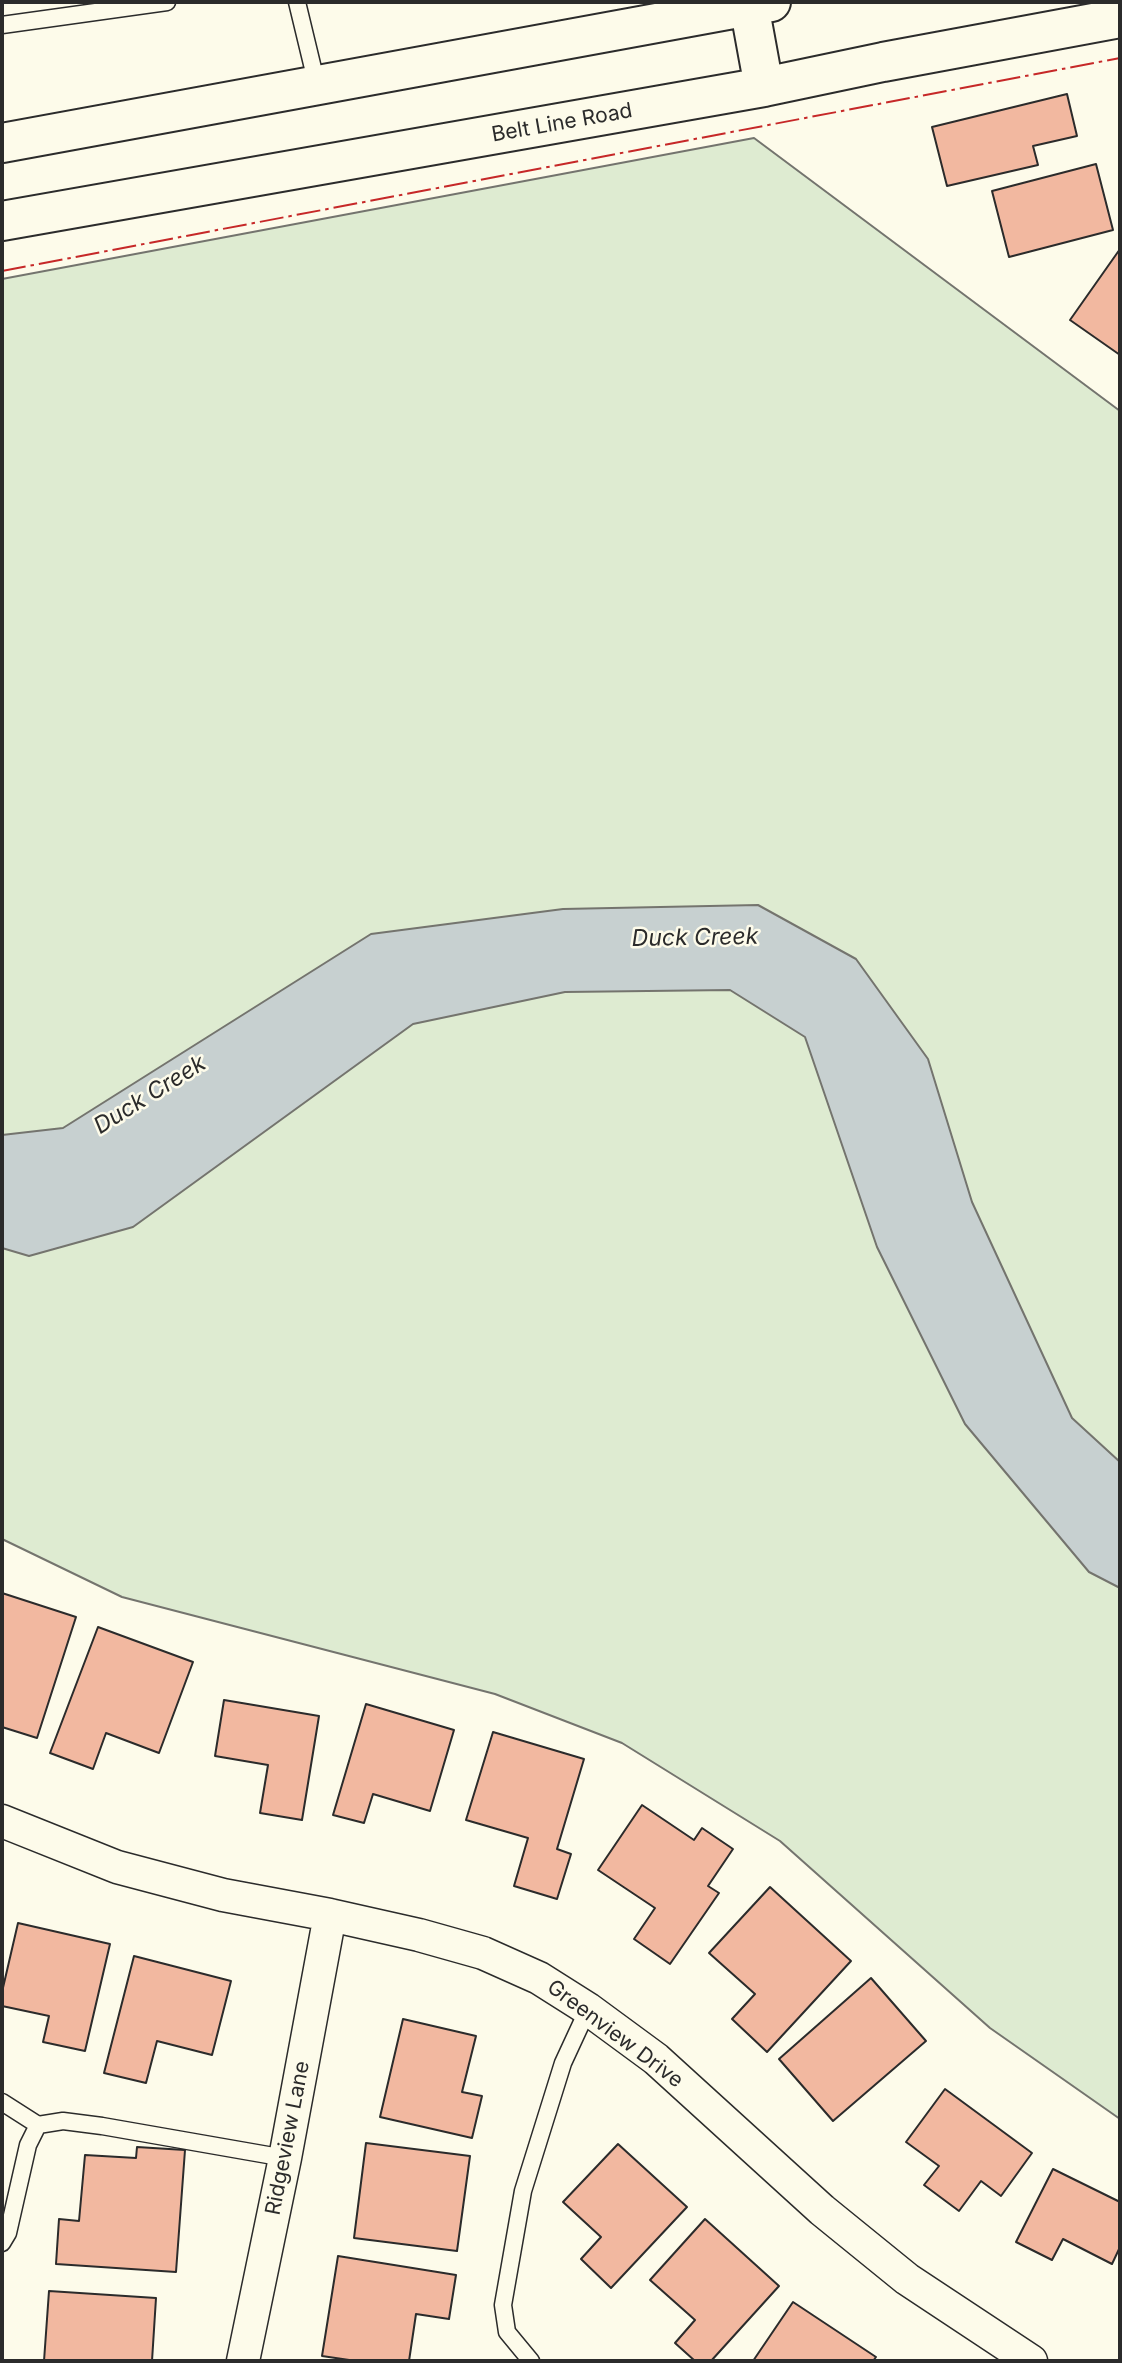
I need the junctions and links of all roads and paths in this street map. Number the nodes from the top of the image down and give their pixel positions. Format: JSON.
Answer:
{"nodes":[{"id":1,"x":167,"y":2,"type":"edge"},
{"id":2,"x":297,"y":2,"type":"edge"},
{"id":3,"x":756,"y":3,"type":"edge"},
{"id":4,"x":1120,"y":18,"type":"edge"},
{"id":5,"x":2,"y":25,"type":"edge"},
{"id":6,"x":317,"y":85,"type":"junction"},
{"id":7,"x":764,"y":87,"type":"junction"},
{"id":8,"x":2,"y":143,"type":"edge"},
{"id":9,"x":2,"y":221,"type":"edge"},
{"id":10,"x":2,"y":1821,"type":"edge"},
{"id":11,"x":330,"y":1915,"type":"junction"},
{"id":12,"x":588,"y":2009,"type":"junction"},
{"id":13,"x":2,"y":2102,"type":"edge"},
{"id":14,"x":38,"y":2125,"type":"junction"},
{"id":15,"x":285,"y":2158,"type":"junction"},
{"id":16,"x":2,"y":2243,"type":"edge"},
{"id":17,"x":243,"y":2361,"type":"edge"},
{"id":18,"x":531,"y":2361,"type":"edge"},
{"id":19,"x":1031,"y":2361,"type":"edge"}],
"edges":[{"from":1,"to":5,"type":"lane"},
{"from":2,"to":6,"type":"lane"},
{"from":3,"to":6,"type":"main road"},
{"from":3,"to":7,"type":"main road"},
{"from":4,"to":7,"type":"main road","name":"Belt Line Road"},
{"from":6,"to":8,"type":"main road"},
{"from":7,"to":9,"type":"main road","name":"Belt Line Road"},
{"from":10,"to":11,"type":"street","name":"Greenview Drive"},
{"from":11,"to":12,"type":"street","name":"Greenview Drive"},
{"from":11,"to":15,"type":"street","name":"Ridgeview Lane"},
{"from":12,"to":18,"type":"lane"},
{"from":12,"to":19,"type":"street","name":"Greenview Drive"},
{"from":13,"to":14,"type":"lane"},
{"from":14,"to":15,"type":"lane"},
{"from":14,"to":16,"type":"lane"},
{"from":15,"to":17,"type":"street","name":"Ridgeview Lane"}]}
